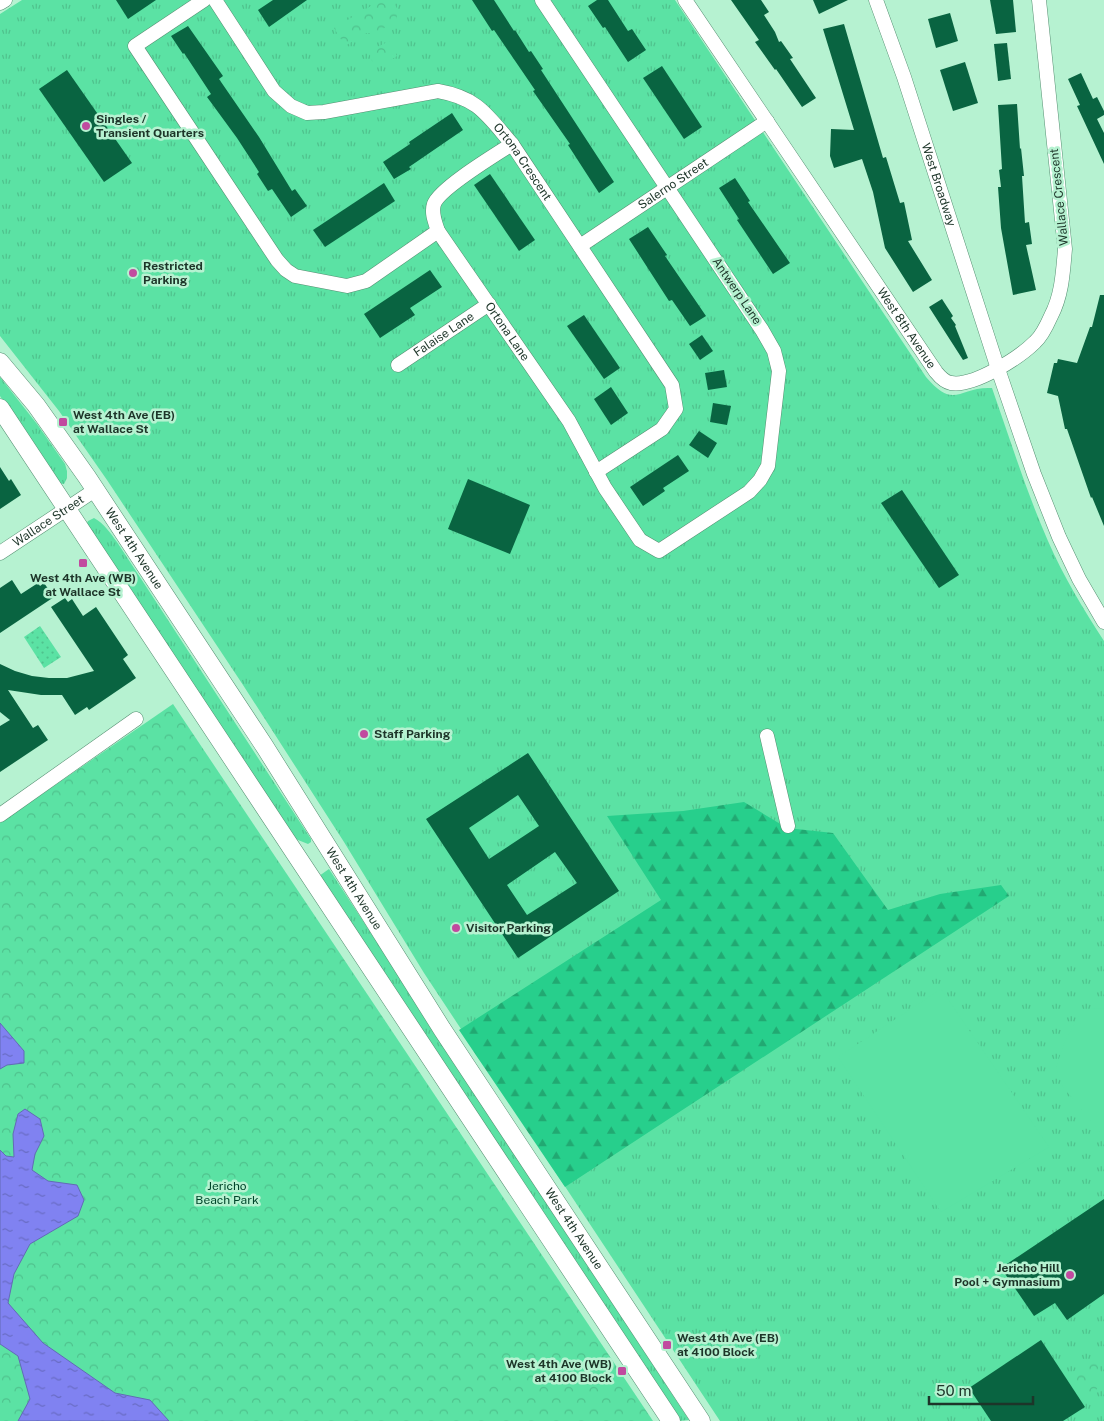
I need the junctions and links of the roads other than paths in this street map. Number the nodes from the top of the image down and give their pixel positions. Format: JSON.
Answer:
{"nodes":[{"id":1,"x":5,"y":0,"type":"edge"},
{"id":2,"x":204,"y":0,"type":"edge"},
{"id":3,"x":215,"y":0,"type":"edge"},
{"id":4,"x":542,"y":0,"type":"edge"},
{"id":5,"x":685,"y":0,"type":"edge"},
{"id":6,"x":876,"y":0,"type":"edge"},
{"id":7,"x":1039,"y":0,"type":"edge"},
{"id":8,"x":0,"y":3,"type":"edge"},
{"id":9,"x":767,"y":121,"type":"junction"},
{"id":10,"x":512,"y":144,"type":"junction"},
{"id":11,"x":668,"y":187,"type":"junction"},
{"id":12,"x":438,"y":231,"type":"junction"},
{"id":13,"x":580,"y":246,"type":"junction"},
{"id":14,"x":489,"y":304,"type":"junction"},
{"id":15,"x":0,"y":362,"type":"edge"},
{"id":16,"x":398,"y":365,"type":"dead end"},
{"id":17,"x":998,"y":369,"type":"junction"},
{"id":18,"x":0,"y":408,"type":"edge"},
{"id":19,"x":596,"y":472,"type":"junction"},
{"id":20,"x":95,"y":490,"type":"junction"},
{"id":21,"x":67,"y":509,"type":"junction"},
{"id":22,"x":640,"y":540,"type":"joint"},
{"id":23,"x":0,"y":553,"type":"edge"},
{"id":24,"x":1104,"y":622,"type":"edge"},
{"id":25,"x":136,"y":719,"type":"dead end"},
{"id":26,"x":767,"y":736,"type":"dead end"},
{"id":27,"x":0,"y":815,"type":"edge"},
{"id":28,"x":788,"y":826,"type":"dead end"},
{"id":29,"x":671,"y":1421,"type":"edge"},
{"id":30,"x":701,"y":1421,"type":"edge"}],
"edges":[{"from":1,"to":8,"type":"street"},
{"from":2,"to":12,"type":"street"},
{"from":3,"to":10,"type":"street","name":"Ortona Crescent"},
{"from":4,"to":11,"type":"street","name":"Antwerp Lane"},
{"from":5,"to":9,"type":"street","name":"West 8th Avenue"},
{"from":6,"to":17,"type":"street","name":"West Broadway"},
{"from":7,"to":17,"type":"street","name":"Wallace Crescent"},
{"from":9,"to":11,"type":"street","name":"Salerno Street"},
{"from":9,"to":17,"type":"street","name":"West 8th Avenue"},
{"from":10,"to":12,"type":"street","name":"Ortona Lane"},
{"from":10,"to":13,"type":"street","name":"Ortona Crescent"},
{"from":11,"to":13,"type":"street","name":"Salerno Street"},
{"from":11,"to":22,"type":"street","name":"Antwerp Lane"},
{"from":12,"to":14,"type":"street","name":"Ortona Lane"},
{"from":13,"to":19,"type":"street","name":"Ortona Crescent"},
{"from":14,"to":16,"type":"street","name":"Falaise Lane"},
{"from":14,"to":19,"type":"street","name":"Ortona Lane"},
{"from":15,"to":20,"type":"main road","name":"West 4th Avenue"},
{"from":17,"to":24,"type":"street"},
{"from":18,"to":21,"type":"main road","name":"West 4th Avenue"},
{"from":19,"to":22,"type":"street","name":"Ortona Lane"},
{"from":20,"to":21,"type":"street","name":"Wallace Street"},
{"from":20,"to":30,"type":"main road","name":"West 4th Avenue"},
{"from":21,"to":23,"type":"street","name":"Wallace Street"},
{"from":21,"to":29,"type":"main road","name":"West 4th Avenue"},
{"from":25,"to":27,"type":"street"},
{"from":26,"to":28,"type":"street"}]}
